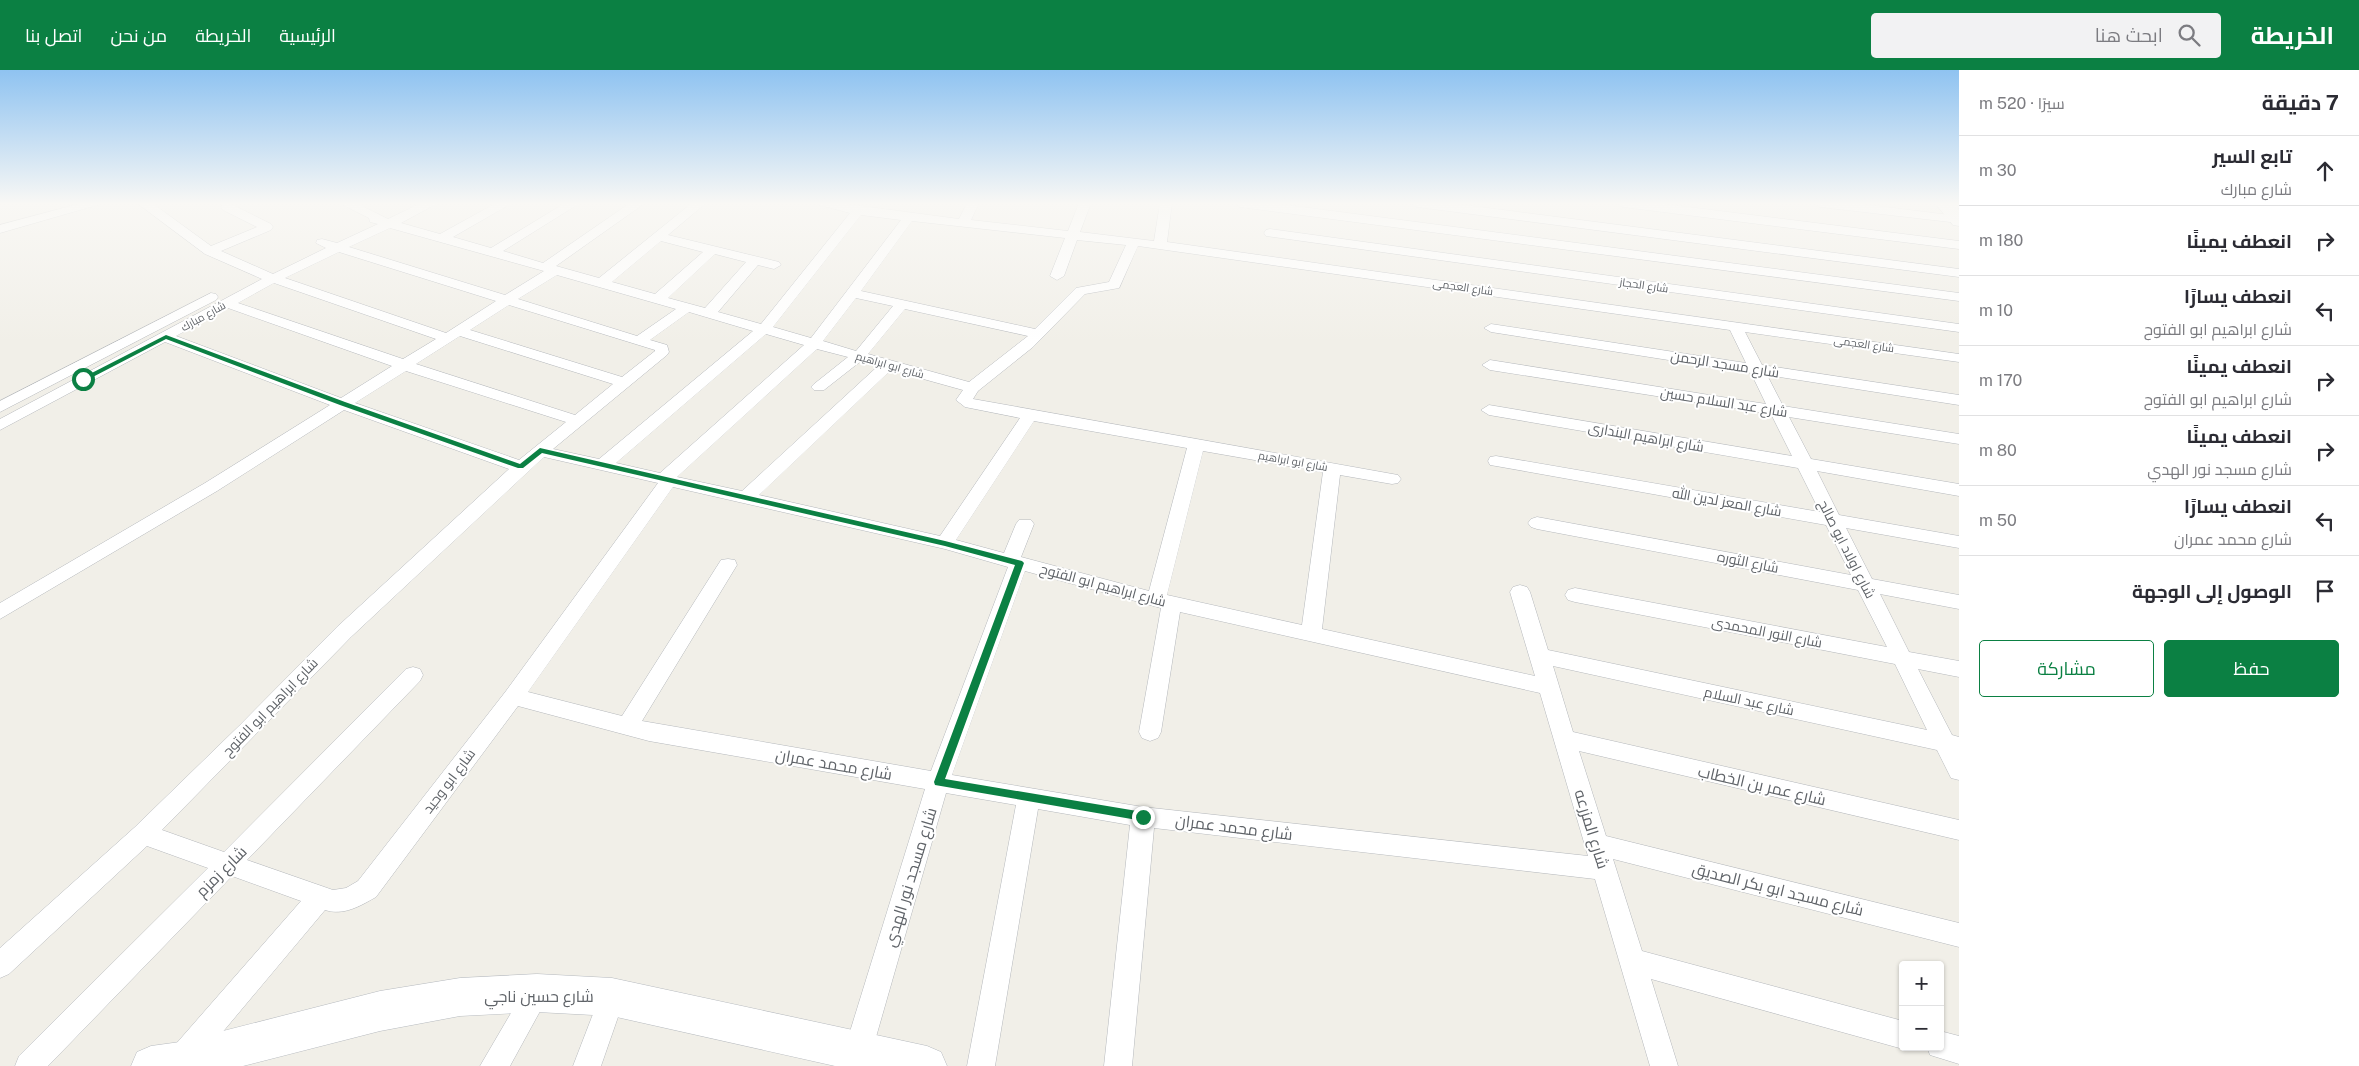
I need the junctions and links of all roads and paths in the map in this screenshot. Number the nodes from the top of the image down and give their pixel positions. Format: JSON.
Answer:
{"nodes":[{"id":1,"x":214,"y":249,"type":"edge"},
{"id":2,"x":308,"y":249,"type":"edge"},
{"id":3,"x":333,"y":249,"type":"edge"},
{"id":4,"x":341,"y":249,"type":"edge"},
{"id":5,"x":484,"y":249,"type":"edge"},
{"id":6,"x":497,"y":249,"type":"edge"},
{"id":7,"x":577,"y":249,"type":"edge"},
{"id":8,"x":644,"y":249,"type":"edge"},
{"id":9,"x":827,"y":249,"type":"edge"},
{"id":10,"x":885,"y":249,"type":"edge"},
{"id":11,"x":1068,"y":249,"type":"edge"},
{"id":12,"x":1131,"y":249,"type":"edge"},
{"id":13,"x":1205,"y":249,"type":"edge"},
{"id":14,"x":1338,"y":249,"type":"edge"},
{"id":15,"x":1405,"y":249,"type":"edge"},
{"id":16,"x":1590,"y":249,"type":"edge"},
{"id":17,"x":1774,"y":249,"type":"edge"},
{"id":18,"x":712,"y":250,"type":"joint"},
{"id":19,"x":210,"y":251,"type":"joint"},
{"id":20,"x":493,"y":252,"type":"junction"},
{"id":21,"x":755,"y":260,"type":"junction"},
{"id":22,"x":774,"y":265,"type":"dead end"},
{"id":23,"x":1403,"y":265,"type":"junction"},
{"id":24,"x":550,"y":269,"type":"junction"},
{"id":25,"x":258,"y":273,"type":"junction"},
{"id":26,"x":1959,"y":273,"type":"edge"},
{"id":27,"x":1057,"y":276,"type":"dead end"},
{"id":28,"x":274,"y":278,"type":"junction"},
{"id":29,"x":602,"y":283,"type":"junction"},
{"id":30,"x":852,"y":293,"type":"junction"},
{"id":31,"x":1959,"y":297,"type":"edge"},
{"id":32,"x":658,"y":299,"type":"junction"},
{"id":33,"x":508,"y":300,"type":"junction"},
{"id":34,"x":226,"y":303,"type":"junction"},
{"id":35,"x":902,"y":304,"type":"junction"},
{"id":36,"x":687,"y":307,"type":"junction"},
{"id":37,"x":708,"y":314,"type":"junction"},
{"id":38,"x":1735,"y":326,"type":"junction"},
{"id":39,"x":1491,"y":328,"type":"dead end"},
{"id":40,"x":1959,"y":328,"type":"edge"},
{"id":41,"x":764,"y":329,"type":"junction"},
{"id":42,"x":452,"y":334,"type":"junction"},
{"id":43,"x":1037,"y":334,"type":"junction"},
{"id":44,"x":166,"y":337,"type":"junction"},
{"id":45,"x":639,"y":341,"type":"junction"},
{"id":46,"x":814,"y":344,"type":"junction"},
{"id":47,"x":859,"y":356,"type":"junction"},
{"id":48,"x":1959,"y":358,"type":"edge"},
{"id":49,"x":404,"y":365,"type":"junction"},
{"id":50,"x":888,"y":365,"type":"junction"},
{"id":51,"x":1490,"y":366,"type":"dead end"},
{"id":52,"x":1756,"y":368,"type":"junction"},
{"id":53,"x":622,"y":382,"type":"junction"},
{"id":54,"x":819,"y":387,"type":"dead end"},
{"id":55,"x":972,"y":388,"type":"junction"},
{"id":56,"x":1959,"y":400,"type":"edge"},
{"id":57,"x":342,"y":404,"type":"junction"},
{"id":58,"x":0,"y":406,"type":"edge"},
{"id":59,"x":1489,"y":410,"type":"dead end"},
{"id":60,"x":1777,"y":411,"type":"junction"},
{"id":61,"x":1030,"y":414,"type":"junction"},
{"id":62,"x":576,"y":420,"type":"junction"},
{"id":63,"x":0,"y":425,"type":"edge"},
{"id":64,"x":1959,"y":439,"type":"edge"},
{"id":65,"x":1196,"y":444,"type":"junction"},
{"id":66,"x":540,"y":450,"type":"junction"},
{"id":67,"x":1496,"y":461,"type":"dead end"},
{"id":68,"x":1804,"y":463,"type":"junction"},
{"id":69,"x":602,"y":465,"type":"junction"},
{"id":70,"x":521,"y":467,"type":"junction"},
{"id":71,"x":1332,"y":468,"type":"junction"},
{"id":72,"x":667,"y":479,"type":"junction"},
{"id":73,"x":1392,"y":479,"type":"dead end"},
{"id":74,"x":1959,"y":490,"type":"edge"},
{"id":75,"x":746,"y":497,"type":"junction"},
{"id":76,"x":1832,"y":520,"type":"junction"},
{"id":77,"x":1537,"y":523,"type":"dead end"},
{"id":78,"x":1025,"y":524,"type":"dead end"},
{"id":79,"x":1959,"y":542,"type":"edge"},
{"id":80,"x":945,"y":544,"type":"junction"},
{"id":81,"x":1015,"y":562,"type":"junction"},
{"id":82,"x":728,"y":565,"type":"dead end"},
{"id":83,"x":1865,"y":584,"type":"junction"},
{"id":84,"x":1520,"y":592,"type":"dead end"},
{"id":85,"x":1576,"y":595,"type":"dead end"},
{"id":86,"x":1164,"y":601,"type":"junction"},
{"id":87,"x":1959,"y":602,"type":"edge"},
{"id":88,"x":0,"y":612,"type":"edge"},
{"id":89,"x":1311,"y":634,"type":"junction"},
{"id":90,"x":1540,"y":656,"type":"junction"},
{"id":91,"x":1902,"y":658,"type":"junction"},
{"id":92,"x":1959,"y":669,"type":"edge"},
{"id":93,"x":414,"y":675,"type":"dead end"},
{"id":94,"x":1549,"y":687,"type":"junction"},
{"id":95,"x":513,"y":697,"type":"junction"},
{"id":96,"x":627,"y":728,"type":"junction"},
{"id":97,"x":1150,"y":732,"type":"dead end"},
{"id":98,"x":1565,"y":740,"type":"junction"},
{"id":99,"x":1952,"y":744,"type":"edge"},
{"id":100,"x":1959,"y":771,"type":"edge"},
{"id":101,"x":938,"y":782,"type":"junction"},
{"id":102,"x":1029,"y":797,"type":"junction"},
{"id":103,"x":1143,"y":817,"type":"junction"},
{"id":104,"x":1959,"y":830,"type":"edge"},
{"id":105,"x":143,"y":834,"type":"junction"},
{"id":106,"x":1597,"y":844,"type":"junction"},
{"id":107,"x":227,"y":864,"type":"junction"},
{"id":108,"x":1605,"y":869,"type":"junction"},
{"id":109,"x":320,"y":897,"type":"junction"},
{"id":110,"x":1959,"y":935,"type":"edge"},
{"id":111,"x":1632,"y":961,"type":"junction"},
{"id":112,"x":0,"y":965,"type":"edge"},
{"id":113,"x":537,"y":993,"type":"junction"},
{"id":114,"x":612,"y":997,"type":"junction"},
{"id":115,"x":1899,"y":1034,"type":"edge"},
{"id":116,"x":1944,"y":1046,"type":"edge"},
{"id":117,"x":1959,"y":1050,"type":"edge"},
{"id":118,"x":858,"y":1051,"type":"junction"},
{"id":119,"x":165,"y":1064,"type":"edge"},
{"id":120,"x":29,"y":1066,"type":"edge"},
{"id":121,"x":494,"y":1066,"type":"edge"},
{"id":122,"x":587,"y":1066,"type":"edge"},
{"id":123,"x":927,"y":1066,"type":"edge"},
{"id":124,"x":981,"y":1066,"type":"edge"},
{"id":125,"x":1118,"y":1066,"type":"edge"},
{"id":126,"x":1664,"y":1066,"type":"edge"}],
"edges":[{"from":1,"to":19,"type":"street"},
{"from":2,"to":25,"type":"street","name":"شارع مبارك"},
{"from":3,"to":28,"type":"street","name":"شارع مبارك"},
{"from":4,"to":33,"type":"street"},
{"from":5,"to":20,"type":"street","name":"شارع ابو ابراهيم"},
{"from":6,"to":20,"type":"street"},
{"from":7,"to":24,"type":"street"},
{"from":8,"to":29,"type":"street"},
{"from":9,"to":41,"type":"street"},
{"from":10,"to":30,"type":"street","name":"شارع ابو وحيد"},
{"from":11,"to":27,"type":"street"},
{"from":12,"to":43,"type":"street"},
{"from":13,"to":23,"type":"street","name":"شارع العجمى"},
{"from":14,"to":23,"type":"street","name":"شارع الحجاز"},
{"from":15,"to":23,"type":"street"},
{"from":16,"to":31,"type":"street"},
{"from":17,"to":26,"type":"street"},
{"from":18,"to":21,"type":"street"},
{"from":18,"to":32,"type":"street"},
{"from":19,"to":25,"type":"street"},
{"from":20,"to":24,"type":"street","name":"شارع ابو ابراهيم"},
{"from":21,"to":22,"type":"street"},
{"from":21,"to":37,"type":"street"},
{"from":23,"to":38,"type":"street","name":"شارع العجمى"},
{"from":23,"to":40,"type":"street","name":"شارع الحجاز"},
{"from":24,"to":29,"type":"street","name":"شارع ابو ابراهيم"},
{"from":24,"to":33,"type":"street"},
{"from":25,"to":28,"type":"street"},
{"from":25,"to":58,"type":"street","name":"شارع مبارك"},
{"from":28,"to":34,"type":"street","name":"شارع مبارك"},
{"from":28,"to":42,"type":"street"},
{"from":29,"to":32,"type":"street","name":"شارع ابو ابراهيم"},
{"from":30,"to":35,"type":"street"},
{"from":30,"to":46,"type":"street","name":"شارع ابو وحيد"},
{"from":32,"to":36,"type":"street","name":"شارع ابو ابراهيم"},
{"from":33,"to":42,"type":"street"},
{"from":33,"to":45,"type":"street"},
{"from":34,"to":44,"type":"street","name":"شارع مبارك"},
{"from":34,"to":49,"type":"street"},
{"from":35,"to":43,"type":"street"},
{"from":35,"to":47,"type":"street"},
{"from":36,"to":37,"type":"street","name":"شارع ابو ابراهيم"},
{"from":36,"to":45,"type":"street"},
{"from":37,"to":41,"type":"street","name":"شارع ابو ابراهيم"},
{"from":38,"to":48,"type":"street","name":"شارع العجمى"},
{"from":38,"to":52,"type":"street","name":"شارع اولاد ابو صالح"},
{"from":39,"to":52,"type":"street","name":"شارع مسجد الرحمن"},
{"from":41,"to":46,"type":"street","name":"شارع ابو ابراهيم"},
{"from":41,"to":69,"type":"street"},
{"from":42,"to":49,"type":"street"},
{"from":42,"to":53,"type":"street"},
{"from":43,"to":55,"type":"street"},
{"from":44,"to":57,"type":"street"},
{"from":44,"to":63,"type":"street","name":"شارع مبارك"},
{"from":45,"to":53,"type":"street","name":"شارع ابراهيم ابو الفتوح"},
{"from":46,"to":47,"type":"street","name":"شارع ابو ابراهيم"},
{"from":46,"to":72,"type":"street","name":"شارع ابو وحيد"},
{"from":47,"to":50,"type":"street","name":"شارع ابو ابراهيم"},
{"from":47,"to":54,"type":"street"},
{"from":49,"to":57,"type":"street"},
{"from":49,"to":62,"type":"street"},
{"from":50,"to":55,"type":"street","name":"شارع ابو ابراهيم"},
{"from":50,"to":75,"type":"street"},
{"from":51,"to":60,"type":"street","name":"شارع عبد السلام حسين"},
{"from":52,"to":56,"type":"street","name":"شارع مسجد الرحمن"},
{"from":52,"to":60,"type":"street","name":"شارع اولاد ابو صالح"},
{"from":53,"to":62,"type":"street","name":"شارع ابراهيم ابو الفتوح"},
{"from":55,"to":61,"type":"street","name":"شارع ابو ابراهيم"},
{"from":57,"to":70,"type":"street"},
{"from":57,"to":88,"type":"street"},
{"from":59,"to":68,"type":"street","name":"شارع ابراهيم البندارى"},
{"from":60,"to":64,"type":"street","name":"شارع عبد السلام حسين"},
{"from":60,"to":68,"type":"street","name":"شارع اولاد ابو صالح"},
{"from":61,"to":65,"type":"street","name":"شارع ابو ابراهيم"},
{"from":61,"to":80,"type":"street"},
{"from":62,"to":66,"type":"street","name":"شارع ابراهيم ابو الفتوح"},
{"from":65,"to":71,"type":"street","name":"شارع ابو ابراهيم"},
{"from":65,"to":86,"type":"street"},
{"from":66,"to":69,"type":"street","name":"شارع ابراهيم ابو الفتوح"},
{"from":66,"to":70,"type":"street","name":"شارع ابراهيم ابو الفتوح"},
{"from":67,"to":76,"type":"street","name":"شارع المعز لدين الله"},
{"from":68,"to":74,"type":"street","name":"شارع ابراهيم البندارى"},
{"from":68,"to":76,"type":"street","name":"شارع اولاد ابو صالح"},
{"from":69,"to":72,"type":"street","name":"شارع ابراهيم ابو الفتوح"},
{"from":70,"to":105,"type":"street","name":"شارع ابراهيم ابو الفتوح"},
{"from":71,"to":73,"type":"street","name":"شارع ابو ابراهيم"},
{"from":71,"to":89,"type":"street"},
{"from":72,"to":75,"type":"street","name":"شارع ابراهيم ابو الفتوح"},
{"from":72,"to":95,"type":"street","name":"شارع ابو وحيد"},
{"from":75,"to":80,"type":"street","name":"شارع ابراهيم ابو الفتوح"},
{"from":76,"to":79,"type":"street","name":"شارع المعز لدين الله"},
{"from":76,"to":83,"type":"street","name":"شارع اولاد ابو صالح"},
{"from":77,"to":83,"type":"street","name":"شارع الثوره"},
{"from":78,"to":81,"type":"street","name":"شارع مسجد نور الهدي"},
{"from":80,"to":81,"type":"street","name":"شارع ابراهيم ابو الفتوح"},
{"from":81,"to":86,"type":"street","name":"شارع ابراهيم ابو الفتوح"},
{"from":81,"to":101,"type":"street","name":"شارع مسجد نور الهدي"},
{"from":82,"to":96,"type":"street"},
{"from":83,"to":87,"type":"street","name":"شارع الثوره"},
{"from":83,"to":91,"type":"street","name":"شارع اولاد ابو صالح"},
{"from":84,"to":90,"type":"street","name":"شارع المزرعه"},
{"from":85,"to":91,"type":"street","name":"شارع النور المحمدى"},
{"from":86,"to":89,"type":"street","name":"شارع ابراهيم ابو الفتوح"},
{"from":86,"to":97,"type":"street"},
{"from":89,"to":94,"type":"street","name":"شارع ابراهيم ابو الفتوح"},
{"from":90,"to":94,"type":"street","name":"شارع المزرعه"},
{"from":90,"to":99,"type":"street","name":"شارع عبد السلام"},
{"from":91,"to":92,"type":"street","name":"شارع النور المحمدى"},
{"from":91,"to":99,"type":"street","name":"شارع اولاد ابو صالح"},
{"from":93,"to":107,"type":"street","name":"شارع زمزم"},
{"from":94,"to":98,"type":"street","name":"شارع المزرعه"},
{"from":95,"to":96,"type":"street","name":"شارع محمد عمران"},
{"from":95,"to":109,"type":"street","name":"شارع ابو وحيد"},
{"from":96,"to":101,"type":"street","name":"شارع محمد عمران"},
{"from":98,"to":104,"type":"street","name":"شارع عمر بن الخطاب"},
{"from":98,"to":106,"type":"street","name":"شارع المزرعه"},
{"from":99,"to":100,"type":"street","name":"شارع اولاد ابو صالح"},
{"from":101,"to":102,"type":"street","name":"شارع محمد عمران"},
{"from":101,"to":118,"type":"street","name":"شارع مسجد نور الهدي"},
{"from":102,"to":103,"type":"street","name":"شارع محمد عمران"},
{"from":102,"to":124,"type":"street"},
{"from":103,"to":108,"type":"street","name":"شارع محمد عمران"},
{"from":103,"to":125,"type":"street"},
{"from":105,"to":107,"type":"street","name":"شارع ابو وحيد"},
{"from":105,"to":112,"type":"street","name":"شارع ابراهيم ابو الفتوح"},
{"from":106,"to":108,"type":"street","name":"شارع المزرعه"},
{"from":106,"to":110,"type":"street","name":"شارع مسجد ابو بكر الصديق"},
{"from":107,"to":109,"type":"street","name":"شارع ابو وحيد"},
{"from":107,"to":120,"type":"street","name":"شارع زمزم"},
{"from":108,"to":111,"type":"street","name":"شارع المزرعه"},
{"from":109,"to":119,"type":"street"},
{"from":111,"to":115,"type":"street"},
{"from":111,"to":126,"type":"street","name":"شارع المزرعه"},
{"from":113,"to":114,"type":"street","name":"شارع حسين ناجي"},
{"from":113,"to":119,"type":"street","name":"شارع حسين ناجي"},
{"from":113,"to":121,"type":"street"},
{"from":114,"to":118,"type":"street","name":"شارع حسين ناجي"},
{"from":114,"to":122,"type":"street"},
{"from":116,"to":117,"type":"street"},
{"from":118,"to":123,"type":"street","name":"شارع حسين ناجي"}]}
